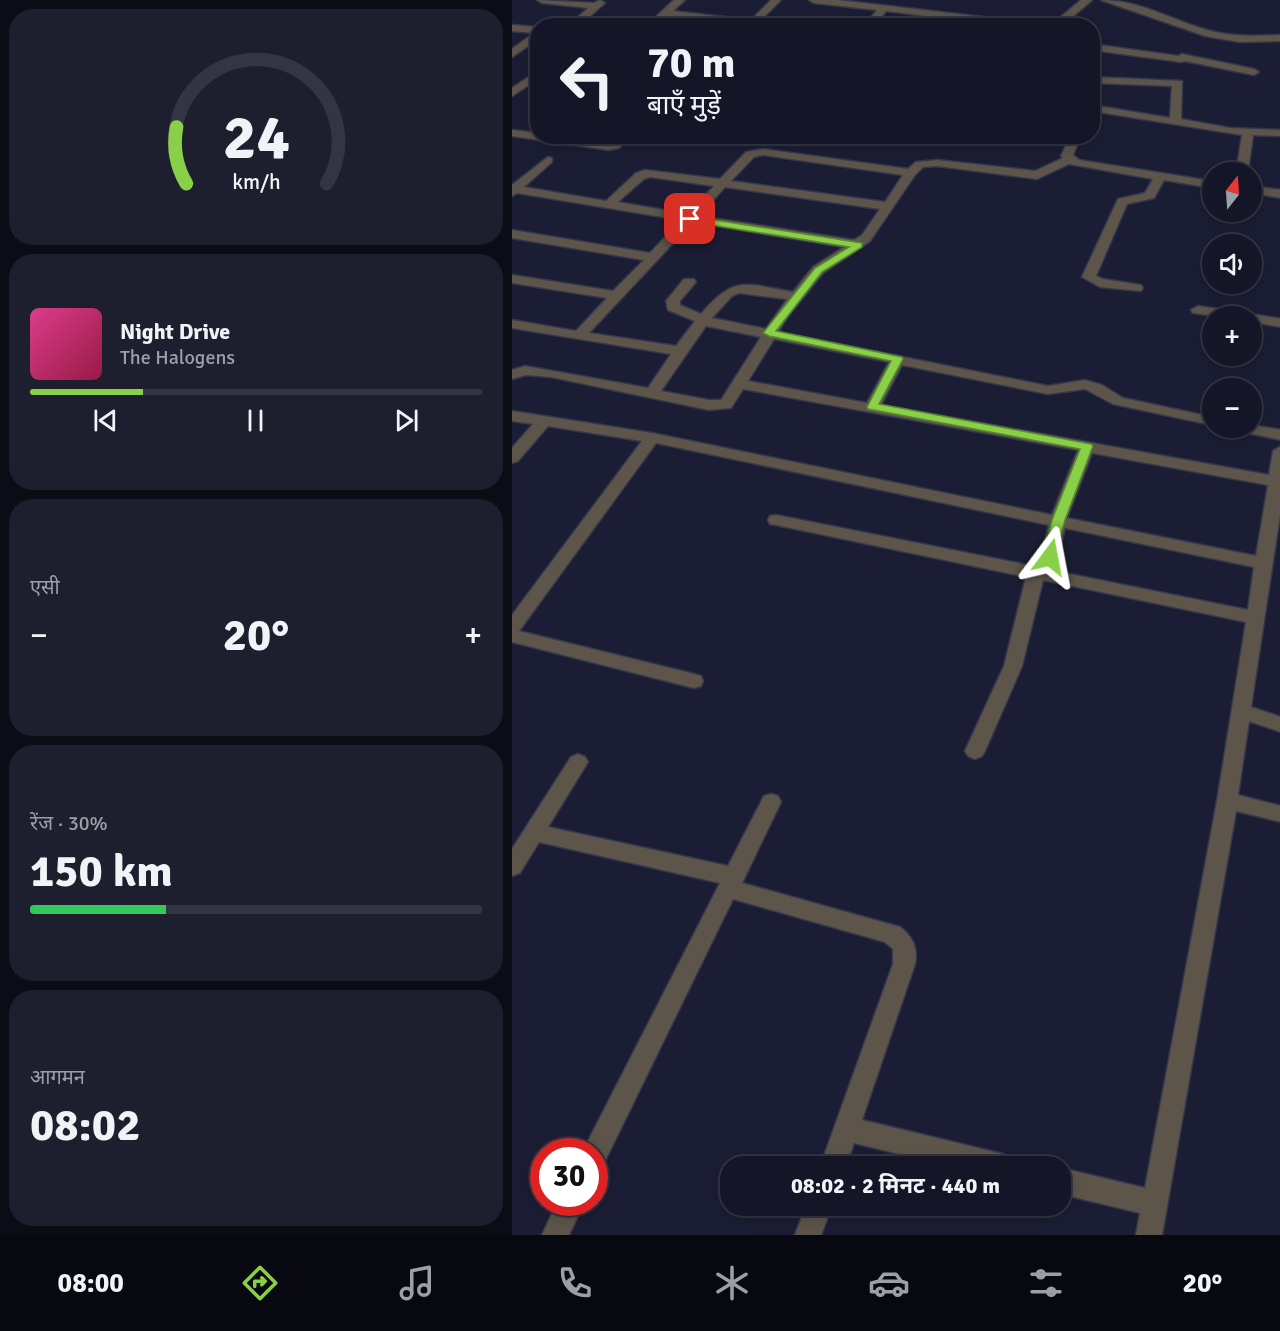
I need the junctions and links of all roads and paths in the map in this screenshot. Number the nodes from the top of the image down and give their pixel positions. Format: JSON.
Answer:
{"nodes":[{"id":1,"x":543,"y":0,"type":"edge"},
{"id":2,"x":680,"y":0,"type":"edge"},
{"id":3,"x":776,"y":0,"type":"edge"},
{"id":4,"x":814,"y":0,"type":"edge"},
{"id":5,"x":1087,"y":0,"type":"edge"},
{"id":6,"x":1106,"y":0,"type":"edge"},
{"id":7,"x":600,"y":3,"type":"edge"},
{"id":8,"x":884,"y":8,"type":"junction"},
{"id":9,"x":958,"y":12,"type":"junction"},
{"id":10,"x":665,"y":13,"type":"junction"},
{"id":11,"x":582,"y":18,"type":"edge"},
{"id":12,"x":660,"y":18,"type":"edge"},
{"id":13,"x":704,"y":18,"type":"edge"},
{"id":14,"x":757,"y":18,"type":"edge"},
{"id":15,"x":876,"y":18,"type":"edge"},
{"id":16,"x":953,"y":18,"type":"edge"},
{"id":17,"x":991,"y":18,"type":"edge"},
{"id":18,"x":1065,"y":18,"type":"edge"},
{"id":19,"x":512,"y":28,"type":"edge"},
{"id":20,"x":530,"y":31,"type":"edge"},
{"id":21,"x":1205,"y":33,"type":"junction"},
{"id":22,"x":1280,"y":38,"type":"edge"},
{"id":23,"x":530,"y":39,"type":"edge"},
{"id":24,"x":1100,"y":49,"type":"edge"},
{"id":25,"x":512,"y":54,"type":"edge"},
{"id":26,"x":1177,"y":68,"type":"junction"},
{"id":27,"x":1254,"y":72,"type":"dead end"},
{"id":28,"x":1100,"y":79,"type":"edge"},
{"id":29,"x":530,"y":80,"type":"edge"},
{"id":30,"x":512,"y":93,"type":"edge"},
{"id":31,"x":1100,"y":109,"type":"edge"},
{"id":32,"x":1175,"y":120,"type":"junction"},
{"id":33,"x":1248,"y":132,"type":"junction"},
{"id":34,"x":512,"y":133,"type":"edge"},
{"id":35,"x":1280,"y":133,"type":"edge"},
{"id":36,"x":530,"y":136,"type":"edge"},
{"id":37,"x":588,"y":144,"type":"edge"},
{"id":38,"x":617,"y":144,"type":"edge"},
{"id":39,"x":1072,"y":144,"type":"edge"},
{"id":40,"x":1070,"y":159,"type":"junction"},
{"id":41,"x":548,"y":160,"type":"dead end"},
{"id":42,"x":1244,"y":162,"type":"edge"},
{"id":43,"x":911,"y":173,"type":"junction"},
{"id":44,"x":1160,"y":177,"type":"junction"},
{"id":45,"x":722,"y":182,"type":"junction"},
{"id":46,"x":1202,"y":183,"type":"edge"},
{"id":47,"x":513,"y":190,"type":"edge"},
{"id":48,"x":1262,"y":191,"type":"edge"},
{"id":49,"x":1280,"y":194,"type":"edge"},
{"id":50,"x":607,"y":206,"type":"junction"},
{"id":51,"x":888,"y":206,"type":"junction"},
{"id":52,"x":690,"y":219,"type":"junction"},
{"id":53,"x":512,"y":234,"type":"edge"},
{"id":54,"x":858,"y":245,"type":"junction"},
{"id":55,"x":652,"y":257,"type":"junction"},
{"id":56,"x":512,"y":279,"type":"edge"},
{"id":57,"x":689,"y":282,"type":"dead end"},
{"id":58,"x":1136,"y":288,"type":"dead end"},
{"id":59,"x":617,"y":296,"type":"junction"},
{"id":60,"x":796,"y":297,"type":"junction"},
{"id":61,"x":1198,"y":310,"type":"dead end"},
{"id":62,"x":1202,"y":311,"type":"edge"},
{"id":63,"x":704,"y":320,"type":"junction"},
{"id":64,"x":1262,"y":320,"type":"edge"},
{"id":65,"x":1280,"y":323,"type":"edge"},
{"id":66,"x":512,"y":324,"type":"edge"},
{"id":67,"x":769,"y":333,"type":"junction"},
{"id":68,"x":579,"y":336,"type":"junction"},
{"id":69,"x":680,"y":351,"type":"junction"},
{"id":70,"x":898,"y":359,"type":"junction"},
{"id":71,"x":512,"y":375,"type":"edge"},
{"id":72,"x":739,"y":384,"type":"junction"},
{"id":73,"x":652,"y":393,"type":"junction"},
{"id":74,"x":872,"y":407,"type":"junction"},
{"id":75,"x":512,"y":416,"type":"edge"},
{"id":76,"x":1202,"y":419,"type":"edge"},
{"id":77,"x":545,"y":420,"type":"junction"},
{"id":78,"x":1262,"y":432,"type":"edge"},
{"id":79,"x":1280,"y":435,"type":"edge"},
{"id":80,"x":652,"y":438,"type":"junction"},
{"id":81,"x":1087,"y":446,"type":"junction"},
{"id":82,"x":1280,"y":451,"type":"edge"},
{"id":83,"x":512,"y":458,"type":"edge"},
{"id":84,"x":1276,"y":481,"type":"junction"},
{"id":85,"x":1277,"y":506,"type":"edge"},
{"id":86,"x":776,"y":520,"type":"dead end"},
{"id":87,"x":1058,"y":520,"type":"junction"},
{"id":88,"x":1262,"y":563,"type":"junction"},
{"id":89,"x":1041,"y":574,"type":"junction"},
{"id":90,"x":1253,"y":617,"type":"junction"},
{"id":91,"x":512,"y":628,"type":"edge"},
{"id":92,"x":512,"y":636,"type":"edge"},
{"id":93,"x":694,"y":681,"type":"dead end"},
{"id":94,"x":1241,"y":711,"type":"junction"},
{"id":95,"x":1280,"y":724,"type":"edge"},
{"id":96,"x":975,"y":751,"type":"dead end"},
{"id":97,"x":578,"y":762,"type":"dead end"},
{"id":98,"x":1226,"y":801,"type":"junction"},
{"id":99,"x":771,"y":802,"type":"dead end"},
{"id":100,"x":1280,"y":814,"type":"edge"},
{"id":101,"x":534,"y":832,"type":"junction"},
{"id":102,"x":512,"y":867,"type":"edge"},
{"id":103,"x":732,"y":883,"type":"junction"},
{"id":104,"x":846,"y":1130,"type":"junction"},
{"id":105,"x":603,"y":1138,"type":"edge"},
{"id":106,"x":837,"y":1156,"type":"edge"},
{"id":107,"x":956,"y":1156,"type":"edge"},
{"id":108,"x":1071,"y":1183,"type":"edge"},
{"id":109,"x":1154,"y":1203,"type":"junction"},
{"id":110,"x":564,"y":1216,"type":"edge"},
{"id":111,"x":815,"y":1216,"type":"edge"},
{"id":112,"x":555,"y":1235,"type":"edge"},
{"id":113,"x":808,"y":1235,"type":"edge"},
{"id":114,"x":1149,"y":1235,"type":"edge"}],
"edges":[{"from":1,"to":7,"type":"street"},
{"from":2,"to":10,"type":"street"},
{"from":3,"to":14,"type":"street"},
{"from":4,"to":8,"type":"street"},
{"from":5,"to":18,"type":"street"},
{"from":6,"to":21,"type":"street"},
{"from":7,"to":11,"type":"street"},
{"from":8,"to":9,"type":"street"},
{"from":8,"to":15,"type":"street"},
{"from":9,"to":16,"type":"street"},
{"from":9,"to":17,"type":"street"},
{"from":10,"to":12,"type":"street"},
{"from":10,"to":13,"type":"street"},
{"from":19,"to":20,"type":"street"},
{"from":21,"to":22,"type":"street"},
{"from":21,"to":26,"type":"street"},
{"from":23,"to":25,"type":"street"},
{"from":24,"to":26,"type":"street"},
{"from":26,"to":27,"type":"street"},
{"from":26,"to":28,"type":"street"},
{"from":26,"to":32,"type":"street"},
{"from":29,"to":30,"type":"street"},
{"from":31,"to":32,"type":"street"},
{"from":32,"to":33,"type":"street"},
{"from":33,"to":35,"type":"street"},
{"from":33,"to":42,"type":"street"},
{"from":34,"to":36,"type":"street"},
{"from":37,"to":38,"type":"street"},
{"from":39,"to":40,"type":"street"},
{"from":40,"to":43,"type":"street"},
{"from":40,"to":44,"type":"street"},
{"from":41,"to":47,"type":"street"},
{"from":43,"to":45,"type":"street"},
{"from":43,"to":51,"type":"street"},
{"from":44,"to":46,"type":"street"},
{"from":44,"to":58,"type":"street"},
{"from":45,"to":50,"type":"street"},
{"from":45,"to":51,"type":"street"},
{"from":45,"to":52,"type":"street"},
{"from":47,"to":50,"type":"street"},
{"from":48,"to":49,"type":"street"},
{"from":50,"to":52,"type":"street"},
{"from":51,"to":54,"type":"street"},
{"from":52,"to":54,"type":"street"},
{"from":52,"to":55,"type":"street"},
{"from":53,"to":55,"type":"street"},
{"from":54,"to":60,"type":"street"},
{"from":55,"to":59,"type":"street"},
{"from":56,"to":59,"type":"street"},
{"from":57,"to":63,"type":"street"},
{"from":59,"to":68,"type":"street"},
{"from":60,"to":63,"type":"street"},
{"from":60,"to":67,"type":"street"},
{"from":61,"to":62,"type":"street"},
{"from":63,"to":67,"type":"street"},
{"from":63,"to":69,"type":"street"},
{"from":64,"to":65,"type":"street"},
{"from":66,"to":68,"type":"street"},
{"from":67,"to":70,"type":"street"},
{"from":67,"to":72,"type":"street"},
{"from":68,"to":69,"type":"street"},
{"from":69,"to":73,"type":"street"},
{"from":70,"to":74,"type":"street"},
{"from":70,"to":76,"type":"street"},
{"from":71,"to":73,"type":"street"},
{"from":72,"to":73,"type":"street"},
{"from":72,"to":74,"type":"street"},
{"from":74,"to":81,"type":"street"},
{"from":75,"to":77,"type":"street"},
{"from":77,"to":80,"type":"street"},
{"from":77,"to":83,"type":"street"},
{"from":78,"to":79,"type":"street"},
{"from":80,"to":87,"type":"street"},
{"from":80,"to":91,"type":"street"},
{"from":81,"to":84,"type":"street"},
{"from":81,"to":87,"type":"street"},
{"from":82,"to":84,"type":"street"},
{"from":84,"to":85,"type":"street"},
{"from":85,"to":88,"type":"street"},
{"from":86,"to":89,"type":"street"},
{"from":87,"to":88,"type":"street"},
{"from":87,"to":89,"type":"street"},
{"from":88,"to":90,"type":"street"},
{"from":89,"to":90,"type":"street"},
{"from":89,"to":96,"type":"street"},
{"from":90,"to":94,"type":"street"},
{"from":92,"to":93,"type":"street"},
{"from":94,"to":95,"type":"street"},
{"from":94,"to":98,"type":"street"},
{"from":97,"to":101,"type":"street"},
{"from":98,"to":100,"type":"street"},
{"from":98,"to":109,"type":"street"},
{"from":99,"to":103,"type":"street"},
{"from":101,"to":102,"type":"street"},
{"from":101,"to":103,"type":"street"},
{"from":103,"to":104,"type":"street"},
{"from":103,"to":105,"type":"street"},
{"from":104,"to":106,"type":"street"},
{"from":104,"to":107,"type":"street"},
{"from":108,"to":109,"type":"street"},
{"from":109,"to":114,"type":"street"},
{"from":110,"to":112,"type":"street"},
{"from":111,"to":113,"type":"street"}]}
